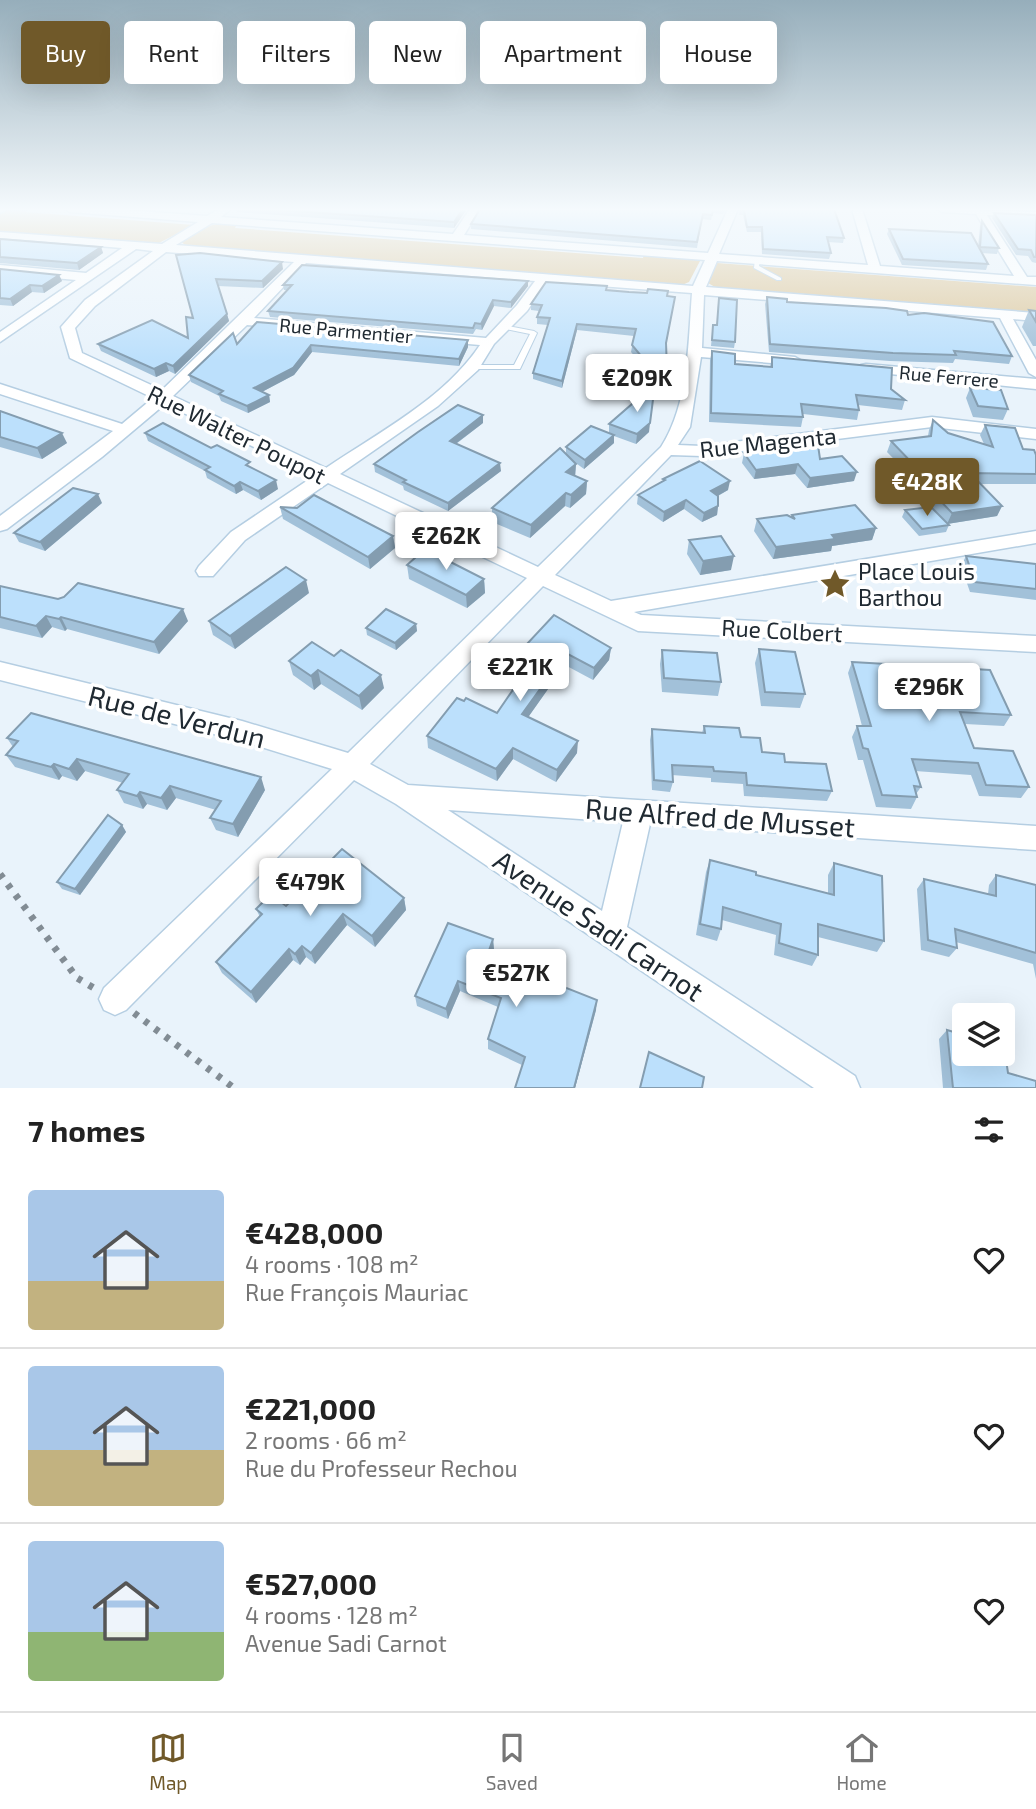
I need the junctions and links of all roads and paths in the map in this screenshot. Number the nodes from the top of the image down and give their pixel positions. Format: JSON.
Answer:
{"nodes":[{"id":1,"x":113,"y":260,"type":"edge"},
{"id":2,"x":148,"y":260,"type":"edge"},
{"id":3,"x":302,"y":260,"type":"edge"},
{"id":4,"x":313,"y":260,"type":"edge"},
{"id":5,"x":710,"y":260,"type":"edge"},
{"id":6,"x":757,"y":260,"type":"joint"},
{"id":7,"x":872,"y":260,"type":"edge"},
{"id":8,"x":1010,"y":260,"type":"edge"},
{"id":9,"x":0,"y":269,"type":"edge"},
{"id":10,"x":875,"y":270,"type":"junction"},
{"id":11,"x":87,"y":278,"type":"junction"},
{"id":12,"x":544,"y":278,"type":"junction"},
{"id":13,"x":779,"y":279,"type":"dead end"},
{"id":14,"x":1023,"y":280,"type":"junction"},
{"id":15,"x":1036,"y":281,"type":"edge"},
{"id":16,"x":698,"y":289,"type":"junction"},
{"id":17,"x":1004,"y":314,"type":"junction"},
{"id":18,"x":1036,"y":317,"type":"edge"},
{"id":19,"x":246,"y":321,"type":"junction"},
{"id":20,"x":503,"y":327,"type":"junction"},
{"id":21,"x":0,"y":338,"type":"edge"},
{"id":22,"x":488,"y":342,"type":"junction"},
{"id":23,"x":695,"y":352,"type":"junction"},
{"id":24,"x":804,"y":362,"type":"edge"},
{"id":25,"x":845,"y":366,"type":"edge"},
{"id":26,"x":472,"y":367,"type":"junction"},
{"id":27,"x":1036,"y":373,"type":"edge"},
{"id":28,"x":1036,"y":384,"type":"edge"},
{"id":29,"x":0,"y":389,"type":"edge"},
{"id":30,"x":162,"y":398,"type":"junction"},
{"id":31,"x":125,"y":430,"type":"junction"},
{"id":32,"x":1036,"y":434,"type":"edge"},
{"id":33,"x":667,"y":450,"type":"junction"},
{"id":34,"x":327,"y":477,"type":"junction"},
{"id":35,"x":0,"y":525,"type":"edge"},
{"id":36,"x":1036,"y":537,"type":"edge"},
{"id":37,"x":206,"y":571,"type":"dead end"},
{"id":38,"x":538,"y":577,"type":"junction"},
{"id":39,"x":608,"y":609,"type":"junction"},
{"id":40,"x":1036,"y":643,"type":"edge"},
{"id":41,"x":0,"y":671,"type":"edge"},
{"id":42,"x":352,"y":766,"type":"junction"},
{"id":43,"x":405,"y":796,"type":"junction"},
{"id":44,"x":639,"y":812,"type":"junction"},
{"id":45,"x":1036,"y":838,"type":"edge"},
{"id":46,"x":0,"y":874,"type":"edge"},
{"id":47,"x":611,"y":934,"type":"junction"},
{"id":48,"x":115,"y":999,"type":"junction"},
{"id":49,"x":234,"y":1088,"type":"edge"},
{"id":50,"x":843,"y":1088,"type":"edge"}],
"edges":[{"from":1,"to":11,"type":"street"},
{"from":2,"to":30,"type":"street","name":"Rue Walter Poupot"},
{"from":3,"to":19,"type":"street"},
{"from":4,"to":12,"type":"street"},
{"from":5,"to":16,"type":"street"},
{"from":6,"to":10,"type":"street"},
{"from":6,"to":13,"type":"lane"},
{"from":7,"to":10,"type":"street"},
{"from":8,"to":14,"type":"street"},
{"from":9,"to":11,"type":"street"},
{"from":10,"to":14,"type":"street"},
{"from":11,"to":21,"type":"street"},
{"from":12,"to":16,"type":"street"},
{"from":12,"to":20,"type":"street"},
{"from":14,"to":15,"type":"street"},
{"from":16,"to":17,"type":"street"},
{"from":16,"to":23,"type":"street"},
{"from":17,"to":18,"type":"street"},
{"from":17,"to":27,"type":"street"},
{"from":19,"to":22,"type":"street","name":"Rue Parmentier"},
{"from":19,"to":30,"type":"street"},
{"from":20,"to":22,"type":"street"},
{"from":20,"to":26,"type":"lane"},
{"from":22,"to":26,"type":"street"},
{"from":23,"to":24,"type":"street"},
{"from":23,"to":33,"type":"street"},
{"from":25,"to":28,"type":"street","name":"Rue Ferrere"},
{"from":26,"to":34,"type":"street"},
{"from":29,"to":31,"type":"street"},
{"from":30,"to":31,"type":"street"},
{"from":30,"to":34,"type":"street","name":"Rue Walter Poupot"},
{"from":31,"to":35,"type":"street"},
{"from":32,"to":33,"type":"street","name":"Rue Magenta"},
{"from":33,"to":38,"type":"street"},
{"from":34,"to":37,"type":"street"},
{"from":34,"to":38,"type":"street","name":"Rue Walter Poupot"},
{"from":36,"to":39,"type":"street"},
{"from":38,"to":39,"type":"street","name":"Rue Colbert"},
{"from":38,"to":42,"type":"street"},
{"from":39,"to":40,"type":"street","name":"Rue Colbert"},
{"from":41,"to":42,"type":"street","name":"Rue de Verdun"},
{"from":42,"to":43,"type":"street","name":"Avenue Sadi Carnot"},
{"from":42,"to":48,"type":"street"},
{"from":43,"to":44,"type":"street","name":"Rue Alfred de Musset"},
{"from":43,"to":47,"type":"street","name":"Avenue Sadi Carnot"},
{"from":44,"to":45,"type":"street","name":"Rue Alfred de Musset"},
{"from":44,"to":47,"type":"street"},
{"from":46,"to":48,"type":"path"},
{"from":47,"to":50,"type":"street","name":"Avenue Sadi Carnot"},
{"from":48,"to":49,"type":"path"}]}
